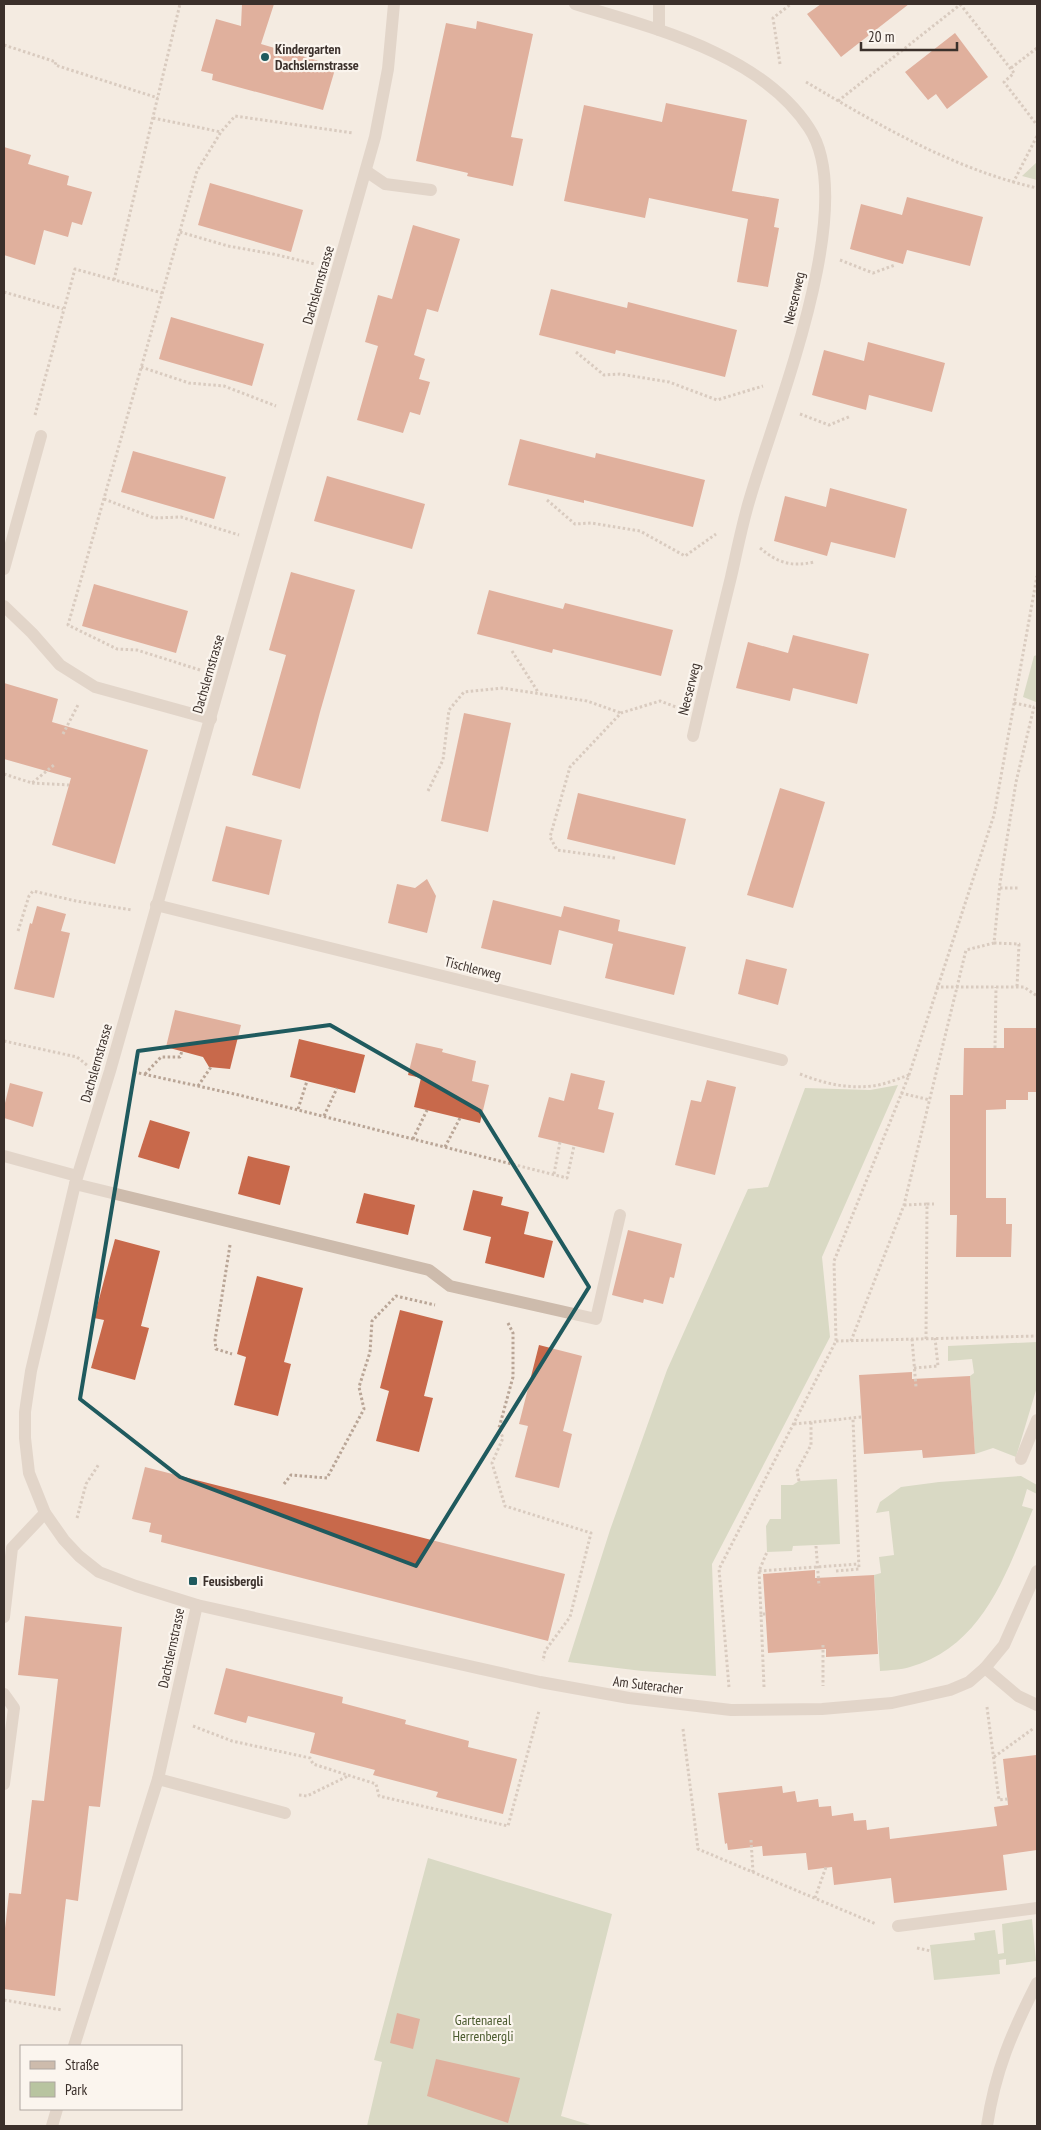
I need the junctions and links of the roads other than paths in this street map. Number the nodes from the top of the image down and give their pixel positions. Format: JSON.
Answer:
{"nodes":[{"id":1,"x":394,"y":4,"type":"edge"},
{"id":2,"x":575,"y":4,"type":"edge"},
{"id":3,"x":659,"y":4,"type":"edge"},
{"id":4,"x":659,"y":30,"type":"junction"},
{"id":5,"x":366,"y":171,"type":"junction"},
{"id":6,"x":431,"y":190,"type":"dead end"},
{"id":7,"x":42,"y":436,"type":"road end"},
{"id":8,"x":4,"y":569,"type":"edge"},
{"id":9,"x":4,"y":606,"type":"edge"},
{"id":10,"x":211,"y":719,"type":"junction"},
{"id":11,"x":693,"y":736,"type":"dead end"},
{"id":12,"x":156,"y":905,"type":"junction"},
{"id":13,"x":782,"y":1060,"type":"road end"},
{"id":14,"x":4,"y":1156,"type":"edge"},
{"id":15,"x":76,"y":1180,"type":"junction"},
{"id":16,"x":620,"y":1215,"type":"dead end"},
{"id":17,"x":1037,"y":1420,"type":"edge"},
{"id":18,"x":1021,"y":1459,"type":"dead end"},
{"id":19,"x":45,"y":1513,"type":"junction"},
{"id":20,"x":1037,"y":1571,"type":"edge"},
{"id":21,"x":197,"y":1605,"type":"junction"},
{"id":22,"x":4,"y":1617,"type":"edge"},
{"id":23,"x":985,"y":1668,"type":"junction"},
{"id":24,"x":4,"y":1694,"type":"edge"},
{"id":25,"x":1037,"y":1705,"type":"edge"},
{"id":26,"x":156,"y":1783,"type":"junction"},
{"id":27,"x":4,"y":1784,"type":"edge"},
{"id":28,"x":280,"y":1811,"type":"road end"},
{"id":29,"x":1037,"y":1908,"type":"edge"},
{"id":30,"x":898,"y":1926,"type":"road end"},
{"id":31,"x":1037,"y":1983,"type":"edge"},
{"id":32,"x":74,"y":2045,"type":"edge"},
{"id":33,"x":57,"y":2110,"type":"edge"},
{"id":34,"x":52,"y":2126,"type":"edge"},
{"id":35,"x":987,"y":2126,"type":"edge"}],
"edges":[{"from":1,"to":5,"type":"street","name":"Dachslernstrasse"},
{"from":2,"to":4,"type":"street","name":"Neeserweg"},
{"from":3,"to":4,"type":"street"},
{"from":4,"to":11,"type":"street","name":"Neeserweg"},
{"from":5,"to":6,"type":"street"},
{"from":5,"to":10,"type":"street","name":"Dachslernstrasse"},
{"from":7,"to":8,"type":"street"},
{"from":9,"to":10,"type":"street"},
{"from":10,"to":12,"type":"street","name":"Dachslernstrasse"},
{"from":12,"to":13,"type":"street","name":"Tischlerweg"},
{"from":12,"to":15,"type":"street","name":"Dachslernstrasse"},
{"from":14,"to":15,"type":"street"},
{"from":15,"to":16,"type":"street"},
{"from":15,"to":19,"type":"street","name":"Dachslernstrasse"},
{"from":17,"to":18,"type":"street"},
{"from":19,"to":21,"type":"street","name":"Dachslernstrasse"},
{"from":19,"to":22,"type":"street"},
{"from":20,"to":23,"type":"street","name":"Am Suteracher"},
{"from":21,"to":23,"type":"street","name":"Am Suteracher"},
{"from":21,"to":26,"type":"street","name":"Dachslernstrasse"},
{"from":23,"to":25,"type":"street"},
{"from":24,"to":27,"type":"street"},
{"from":26,"to":28,"type":"street"},
{"from":26,"to":32,"type":"street","name":"Dachslernstrasse"},
{"from":29,"to":30,"type":"street"},
{"from":31,"to":35,"type":"street"},
{"from":33,"to":34,"type":"street"}]}
